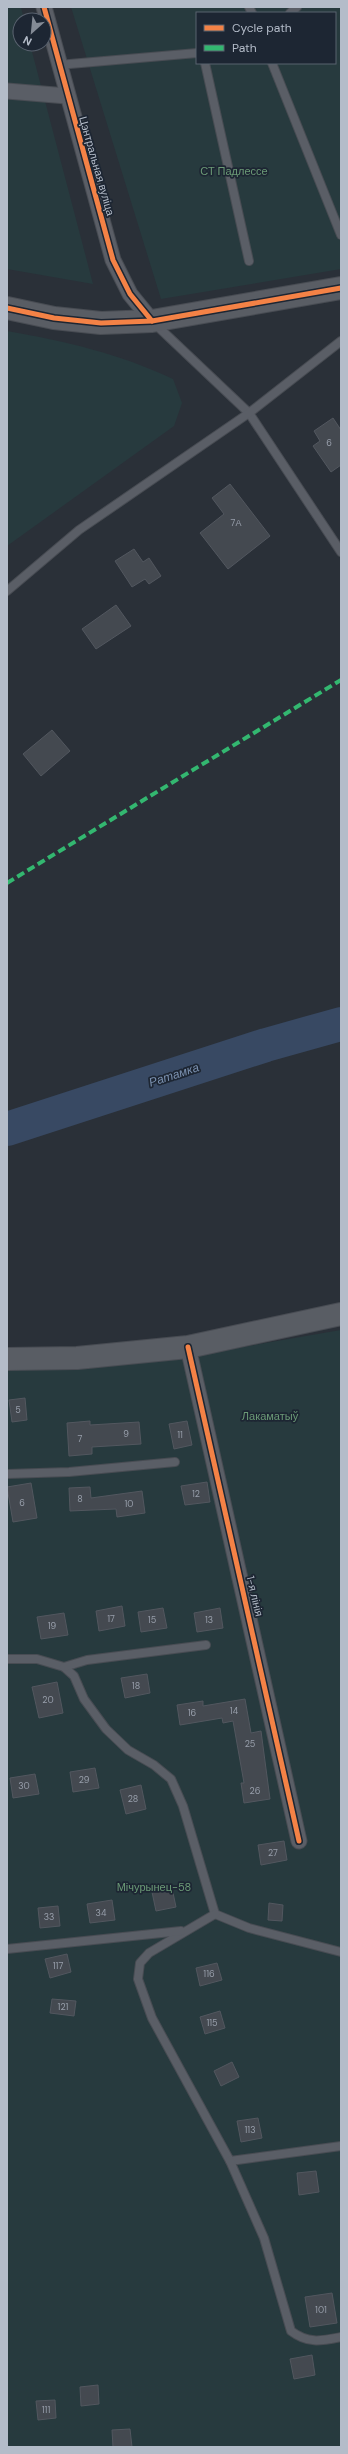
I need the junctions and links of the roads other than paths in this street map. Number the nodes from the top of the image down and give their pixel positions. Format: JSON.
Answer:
{"nodes":[{"id":1,"x":44,"y":7,"type":"edge"},
{"id":2,"x":196,"y":52,"type":"edge"},
{"id":3,"x":58,"y":64,"type":"junction"},
{"id":4,"x":205,"y":64,"type":"edge"},
{"id":5,"x":272,"y":64,"type":"edge"},
{"id":6,"x":7,"y":91,"type":"edge"},
{"id":7,"x":67,"y":96,"type":"junction"},
{"id":8,"x":341,"y":235,"type":"edge"},
{"id":9,"x":249,"y":261,"type":"dead end"},
{"id":10,"x":341,"y":288,"type":"edge"},
{"id":11,"x":7,"y":308,"type":"edge"},
{"id":12,"x":152,"y":321,"type":"junction"},
{"id":13,"x":341,"y":341,"type":"edge"},
{"id":14,"x":249,"y":413,"type":"junction"},
{"id":15,"x":341,"y":552,"type":"edge"},
{"id":16,"x":7,"y":591,"type":"edge"},
{"id":17,"x":341,"y":1314,"type":"edge"},
{"id":18,"x":190,"y":1352,"type":"junction"},
{"id":19,"x":7,"y":1359,"type":"edge"},
{"id":20,"x":175,"y":1462,"type":"dead end"},
{"id":21,"x":7,"y":1474,"type":"edge"},
{"id":22,"x":206,"y":1646,"type":"dead end"},
{"id":23,"x":7,"y":1659,"type":"edge"},
{"id":24,"x":64,"y":1667,"type":"junction"},
{"id":25,"x":300,"y":1841,"type":"dead end"},
{"id":26,"x":215,"y":1914,"type":"junction"},
{"id":27,"x":184,"y":1930,"type":"junction"},
{"id":28,"x":7,"y":1949,"type":"edge"},
{"id":29,"x":341,"y":1952,"type":"edge"},
{"id":30,"x":341,"y":2146,"type":"edge"},
{"id":31,"x":230,"y":2161,"type":"junction"},
{"id":32,"x":341,"y":2337,"type":"edge"}],
"edges":[{"from":1,"to":3,"type":"street","name":"Цэнтральная вуліца"},
{"from":2,"to":3,"type":"lane"},
{"from":3,"to":7,"type":"street","name":"Цэнтральная вуліца"},
{"from":4,"to":9,"type":"lane"},
{"from":5,"to":8,"type":"lane"},
{"from":6,"to":7,"type":"street"},
{"from":7,"to":12,"type":"street","name":"Цэнтральная вуліца"},
{"from":10,"to":12,"type":"street"},
{"from":11,"to":12,"type":"street"},
{"from":12,"to":14,"type":"lane"},
{"from":13,"to":14,"type":"lane"},
{"from":14,"to":15,"type":"lane"},
{"from":14,"to":16,"type":"lane"},
{"from":17,"to":18,"type":"street"},
{"from":18,"to":19,"type":"street"},
{"from":18,"to":25,"type":"street","name":"1-я лінія"},
{"from":20,"to":21,"type":"lane"},
{"from":22,"to":24,"type":"lane"},
{"from":23,"to":24,"type":"lane"},
{"from":24,"to":26,"type":"lane"},
{"from":26,"to":27,"type":"lane"},
{"from":26,"to":29,"type":"lane"},
{"from":27,"to":28,"type":"lane"},
{"from":27,"to":31,"type":"lane"},
{"from":30,"to":31,"type":"lane"},
{"from":31,"to":32,"type":"lane"}]}
